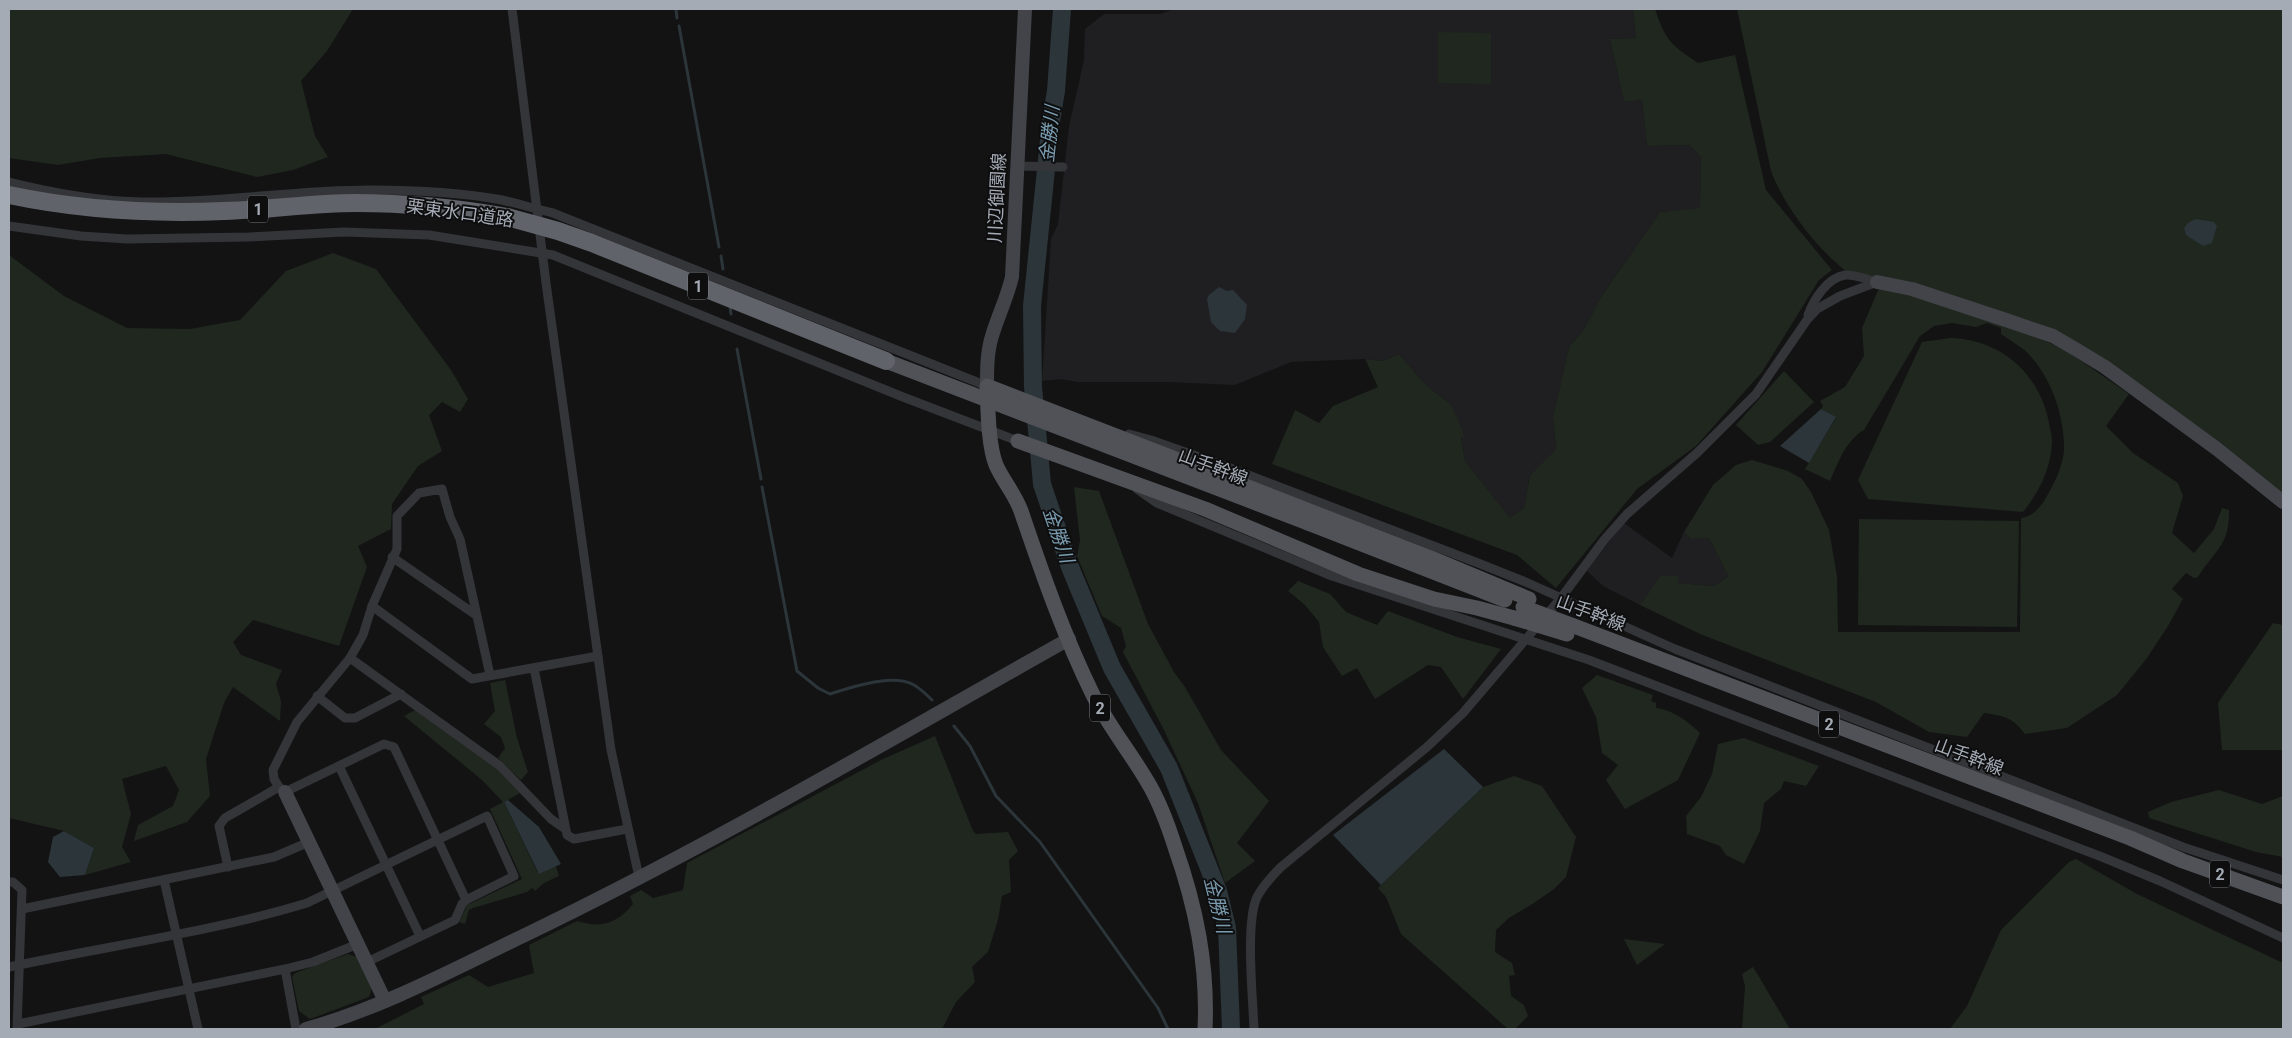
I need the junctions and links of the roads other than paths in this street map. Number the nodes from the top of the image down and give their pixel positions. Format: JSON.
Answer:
{"nodes":[{"id":1,"x":512,"y":9,"type":"edge"},
{"id":2,"x":1025,"y":9,"type":"edge"},
{"id":3,"x":1018,"y":166,"type":"junction"},
{"id":4,"x":1062,"y":168,"type":"dead end"},
{"id":5,"x":9,"y":182,"type":"edge"},
{"id":6,"x":9,"y":194,"type":"edge"},
{"id":7,"x":537,"y":209,"type":"junction"},
{"id":8,"x":9,"y":226,"type":"edge"},
{"id":9,"x":542,"y":253,"type":"junction"},
{"id":10,"x":1877,"y":282,"type":"junction"},
{"id":11,"x":1807,"y":320,"type":"junction"},
{"id":12,"x":886,"y":361,"type":"joint"},
{"id":13,"x":987,"y":386,"type":"junction"},
{"id":14,"x":1097,"y":427,"type":"junction"},
{"id":15,"x":990,"y":431,"type":"junction"},
{"id":16,"x":1018,"y":441,"type":"joint"},
{"id":17,"x":1121,"y":478,"type":"junction"},
{"id":18,"x":2283,"y":502,"type":"edge"},
{"id":19,"x":392,"y":557,"type":"junction"},
{"id":20,"x":1561,"y":598,"type":"junction"},
{"id":21,"x":372,"y":606,"type":"junction"},
{"id":22,"x":1522,"y":608,"type":"junction"},
{"id":23,"x":476,"y":615,"type":"junction"},
{"id":24,"x":1573,"y":627,"type":"junction"},
{"id":25,"x":1069,"y":639,"type":"junction"},
{"id":26,"x":1524,"y":639,"type":"junction"},
{"id":27,"x":598,"y":656,"type":"junction"},
{"id":28,"x":350,"y":658,"type":"junction"},
{"id":29,"x":534,"y":668,"type":"junction"},
{"id":30,"x":1682,"y":668,"type":"junction"},
{"id":31,"x":490,"y":676,"type":"junction"},
{"id":32,"x":401,"y":694,"type":"junction"},
{"id":33,"x":317,"y":696,"type":"junction"},
{"id":34,"x":338,"y":766,"type":"junction"},
{"id":35,"x":282,"y":789,"type":"junction"},
{"id":36,"x":564,"y":828,"type":"junction"},
{"id":37,"x":627,"y":829,"type":"junction"},
{"id":38,"x":438,"y":840,"type":"junction"},
{"id":39,"x":309,"y":842,"type":"junction"},
{"id":40,"x":2183,"y":861,"type":"junction"},
{"id":41,"x":386,"y":866,"type":"junction"},
{"id":42,"x":228,"y":867,"type":"junction"},
{"id":43,"x":639,"y":877,"type":"junction"},
{"id":44,"x":164,"y":880,"type":"junction"},
{"id":45,"x":2283,"y":880,"type":"edge"},
{"id":46,"x":9,"y":882,"type":"edge"},
{"id":47,"x":333,"y":891,"type":"junction"},
{"id":48,"x":2283,"y":895,"type":"edge"},
{"id":49,"x":466,"y":900,"type":"junction"},
{"id":50,"x":2283,"y":905,"type":"edge"},
{"id":51,"x":22,"y":909,"type":"junction"},
{"id":52,"x":176,"y":934,"type":"junction"},
{"id":53,"x":420,"y":936,"type":"junction"},
{"id":54,"x":2283,"y":938,"type":"edge"},
{"id":55,"x":358,"y":944,"type":"junction"},
{"id":56,"x":367,"y":962,"type":"junction"},
{"id":57,"x":19,"y":965,"type":"junction"},
{"id":58,"x":9,"y":967,"type":"edge"},
{"id":59,"x":284,"y":969,"type":"junction"},
{"id":60,"x":189,"y":990,"type":"junction"},
{"id":61,"x":385,"y":1001,"type":"junction"},
{"id":62,"x":18,"y":1027,"type":"edge"},
{"id":63,"x":198,"y":1029,"type":"edge"},
{"id":64,"x":296,"y":1029,"type":"edge"},
{"id":65,"x":306,"y":1029,"type":"edge"},
{"id":66,"x":1205,"y":1029,"type":"edge"},
{"id":67,"x":1254,"y":1029,"type":"edge"}],
"edges":[{"from":1,"to":7,"type":"street"},
{"from":2,"to":3,"type":"street","name":"川辺御園線"},
{"from":3,"to":4,"type":"street"},
{"from":3,"to":13,"type":"street","name":"川辺御園線"},
{"from":5,"to":7,"type":"street"},
{"from":6,"to":12,"type":"highway","name":"栗東水口道路","number":"1","bridge":true},
{"from":7,"to":9,"type":"street"},
{"from":7,"to":13,"type":"street"},
{"from":8,"to":9,"type":"street"},
{"from":9,"to":15,"type":"street"},
{"from":9,"to":27,"type":"street"},
{"from":10,"to":11,"type":"street"},
{"from":10,"to":11,"type":"street"},
{"from":10,"to":18,"type":"street"},
{"from":11,"to":20,"type":"street"},
{"from":12,"to":22,"type":"main road","name":"山手幹線","number":"2","bridge":true},
{"from":13,"to":14,"type":"main road"},
{"from":13,"to":15,"type":"main road","number":"2"},
{"from":14,"to":20,"type":"street"},
{"from":14,"to":22,"type":"main road"},
{"from":15,"to":16,"type":"street"},
{"from":15,"to":25,"type":"main road","number":"2"},
{"from":16,"to":17,"type":"main road"},
{"from":17,"to":22,"type":"main road"},
{"from":17,"to":26,"type":"street"},
{"from":19,"to":21,"type":"street"},
{"from":19,"to":23,"type":"street"},
{"from":19,"to":23,"type":"street"},
{"from":20,"to":26,"type":"street"},
{"from":20,"to":45,"type":"street"},
{"from":21,"to":28,"type":"street"},
{"from":21,"to":31,"type":"street"},
{"from":22,"to":24,"type":"main road","name":"山手幹線","number":"2","bridge":true},
{"from":23,"to":31,"type":"street"},
{"from":24,"to":30,"type":"main road"},
{"from":24,"to":30,"type":"main road","name":"山手幹線","number":"2"},
{"from":25,"to":43,"type":"street"},
{"from":25,"to":66,"type":"main road","number":"2"},
{"from":26,"to":54,"type":"street"},
{"from":26,"to":67,"type":"street"},
{"from":27,"to":29,"type":"street"},
{"from":27,"to":37,"type":"street"},
{"from":28,"to":32,"type":"street"},
{"from":28,"to":33,"type":"street"},
{"from":29,"to":31,"type":"street"},
{"from":29,"to":36,"type":"street"},
{"from":30,"to":40,"type":"main road","name":"山手幹線","number":"2"},
{"from":32,"to":33,"type":"street"},
{"from":32,"to":36,"type":"street"},
{"from":33,"to":35,"type":"street"},
{"from":34,"to":35,"type":"street"},
{"from":34,"to":38,"type":"street"},
{"from":34,"to":41,"type":"street"},
{"from":35,"to":39,"type":"street"},
{"from":35,"to":42,"type":"street"},
{"from":36,"to":37,"type":"street"},
{"from":37,"to":43,"type":"street"},
{"from":38,"to":41,"type":"street"},
{"from":38,"to":49,"type":"street"},
{"from":38,"to":49,"type":"street"},
{"from":39,"to":42,"type":"street"},
{"from":39,"to":47,"type":"street"},
{"from":40,"to":48,"type":"main road","name":"山手幹線","number":"2"},
{"from":40,"to":50,"type":"main road"},
{"from":41,"to":47,"type":"street"},
{"from":41,"to":53,"type":"street"},
{"from":42,"to":44,"type":"street"},
{"from":43,"to":61,"type":"street"},
{"from":44,"to":51,"type":"street"},
{"from":44,"to":52,"type":"street"},
{"from":46,"to":51,"type":"street"},
{"from":47,"to":52,"type":"street"},
{"from":47,"to":55,"type":"street"},
{"from":49,"to":53,"type":"street"},
{"from":51,"to":57,"type":"street"},
{"from":52,"to":57,"type":"street"},
{"from":52,"to":60,"type":"street"},
{"from":53,"to":56,"type":"street"},
{"from":55,"to":56,"type":"street"},
{"from":55,"to":59,"type":"street"},
{"from":56,"to":61,"type":"street"},
{"from":57,"to":58,"type":"street"},
{"from":57,"to":62,"type":"street"},
{"from":59,"to":60,"type":"street"},
{"from":59,"to":64,"type":"street"},
{"from":60,"to":62,"type":"street"},
{"from":60,"to":63,"type":"street"},
{"from":61,"to":65,"type":"street"}]}
